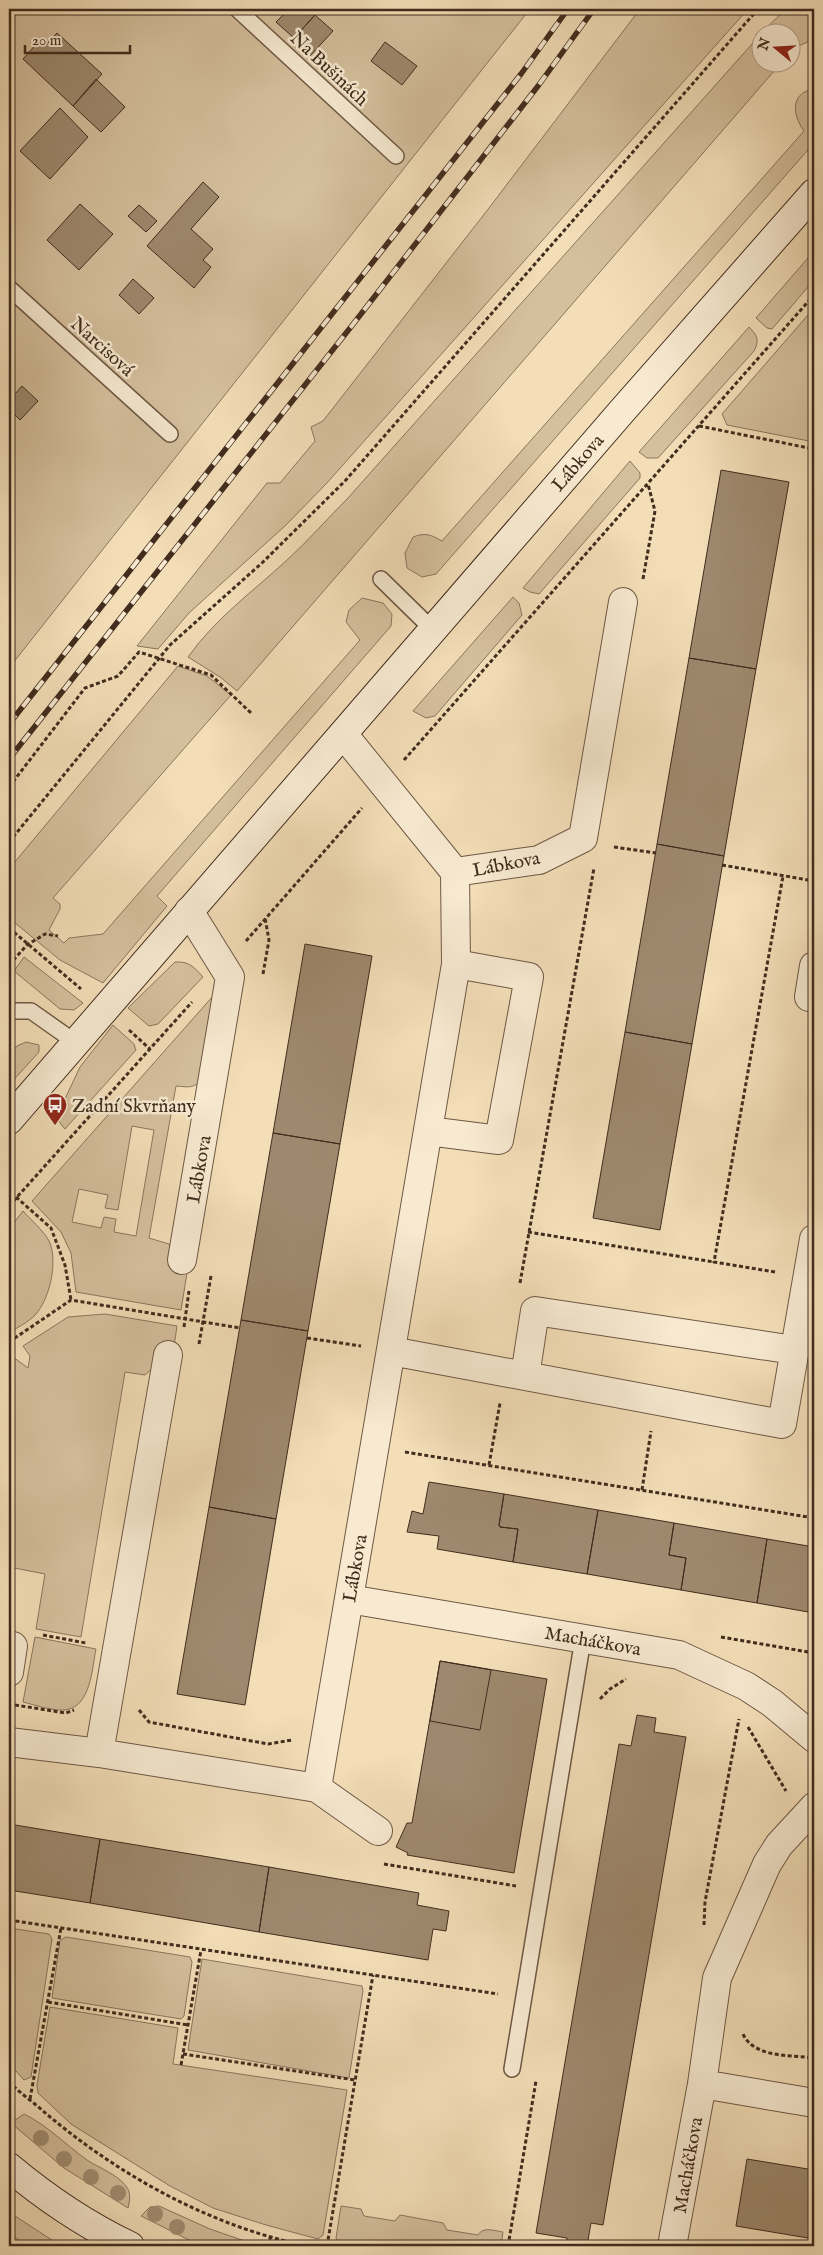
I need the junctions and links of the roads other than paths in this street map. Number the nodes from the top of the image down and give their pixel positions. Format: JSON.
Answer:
{"nodes":[{"id":1,"x":236,"y":9,"type":"edge"},
{"id":2,"x":396,"y":156,"type":"dead end"},
{"id":3,"x":814,"y":192,"type":"edge"},
{"id":4,"x":9,"y":288,"type":"edge"},
{"id":5,"x":170,"y":434,"type":"dead end"},
{"id":6,"x":381,"y":579,"type":"dead end"},
{"id":7,"x":632,"y":596,"type":"road end"},
{"id":8,"x":433,"y":630,"type":"junction"},
{"id":9,"x":343,"y":734,"type":"junction"},
{"id":10,"x":455,"y":872,"type":"junction"},
{"id":11,"x":189,"y":911,"type":"junction"},
{"id":12,"x":456,"y":964,"type":"junction"},
{"id":13,"x":814,"y":966,"type":"edge"},
{"id":14,"x":809,"y":997,"type":"dead end"},
{"id":15,"x":9,"y":1011,"type":"edge"},
{"id":16,"x":75,"y":1042,"type":"junction"},
{"id":17,"x":9,"y":1120,"type":"edge"},
{"id":18,"x":428,"y":1131,"type":"junction"},
{"id":19,"x":814,"y":1239,"type":"edge"},
{"id":20,"x":182,"y":1260,"type":"road end"},
{"id":21,"x":794,"y":1350,"type":"junction"},
{"id":22,"x":391,"y":1351,"type":"junction"},
{"id":23,"x":168,"y":1356,"type":"road end"},
{"id":24,"x":515,"y":1374,"type":"junction"},
{"id":25,"x":349,"y":1598,"type":"junction"},
{"id":26,"x":583,"y":1639,"type":"junction"},
{"id":27,"x":814,"y":1738,"type":"edge"},
{"id":28,"x":9,"y":1742,"type":"edge"},
{"id":29,"x":99,"y":1753,"type":"junction"},
{"id":30,"x":317,"y":1788,"type":"junction"},
{"id":31,"x":802,"y":1802,"type":"edge"},
{"id":32,"x":378,"y":1831,"type":"road end"},
{"id":33,"x":512,"y":2069,"type":"dead end"},
{"id":34,"x":702,"y":2084,"type":"junction"},
{"id":35,"x":814,"y":2103,"type":"edge"},
{"id":36,"x":9,"y":2167,"type":"edge"},
{"id":37,"x":130,"y":2246,"type":"edge"},
{"id":38,"x":672,"y":2246,"type":"edge"}],
"edges":[{"from":1,"to":2,"type":"lane","name":"Na Bušinách"},
{"from":3,"to":8,"type":"street","name":"Lábkova"},
{"from":4,"to":5,"type":"lane","name":"Narcisová"},
{"from":6,"to":8,"type":"lane"},
{"from":7,"to":10,"type":"street","name":"Lábkova"},
{"from":8,"to":9,"type":"street","name":"Lábkova"},
{"from":9,"to":10,"type":"street","name":"Lábkova"},
{"from":9,"to":11,"type":"street","name":"Lábkova"},
{"from":10,"to":12,"type":"street","name":"Lábkova"},
{"from":11,"to":16,"type":"street","name":"Lábkova"},
{"from":11,"to":20,"type":"street","name":"Lábkova"},
{"from":12,"to":18,"type":"street","name":"Lábkova"},
{"from":12,"to":18,"type":"street"},
{"from":13,"to":14,"type":"street"},
{"from":15,"to":16,"type":"lane"},
{"from":16,"to":17,"type":"street","name":"Lábkova"},
{"from":18,"to":22,"type":"street","name":"Lábkova"},
{"from":19,"to":21,"type":"street"},
{"from":21,"to":24,"type":"street"},
{"from":21,"to":24,"type":"street"},
{"from":22,"to":24,"type":"street"},
{"from":22,"to":25,"type":"street","name":"Lábkova"},
{"from":23,"to":29,"type":"street"},
{"from":25,"to":26,"type":"street","name":"Macháčkova"},
{"from":25,"to":30,"type":"street","name":"Lábkova"},
{"from":26,"to":27,"type":"street","name":"Macháčkova"},
{"from":26,"to":33,"type":"lane"},
{"from":28,"to":29,"type":"street"},
{"from":29,"to":30,"type":"street"},
{"from":30,"to":32,"type":"street"},
{"from":31,"to":34,"type":"street","name":"Macháčkova"},
{"from":34,"to":35,"type":"street"},
{"from":34,"to":38,"type":"street","name":"Macháčkova"},
{"from":36,"to":37,"type":"street"}]}
